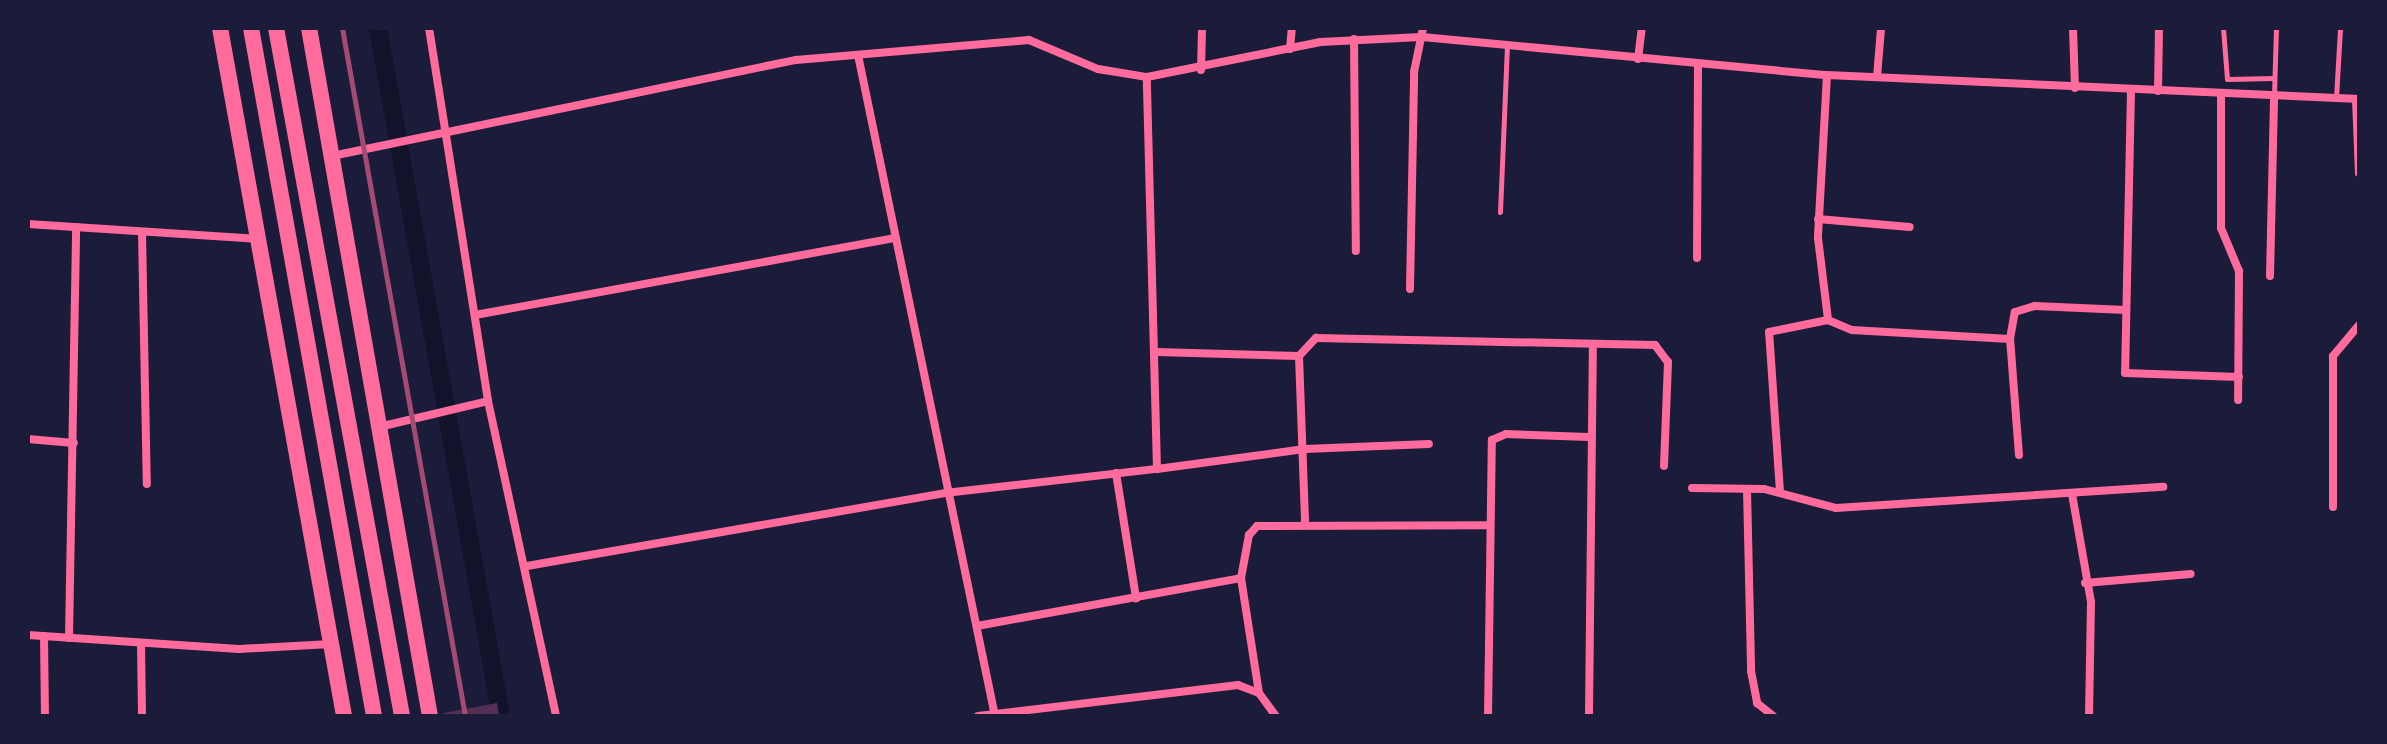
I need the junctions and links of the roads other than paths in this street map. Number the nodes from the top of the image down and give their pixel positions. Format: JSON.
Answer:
{"nodes":[{"id":1,"x":220,"y":28,"type":"edge"},
{"id":2,"x":251,"y":28,"type":"edge"},
{"id":3,"x":276,"y":28,"type":"edge"},
{"id":4,"x":309,"y":28,"type":"edge"},
{"id":5,"x":429,"y":28,"type":"edge"},
{"id":6,"x":1029,"y":28,"type":"edge"},
{"id":7,"x":1202,"y":28,"type":"edge"},
{"id":8,"x":1292,"y":28,"type":"edge"},
{"id":9,"x":1642,"y":28,"type":"edge"},
{"id":10,"x":1881,"y":28,"type":"edge"},
{"id":11,"x":2073,"y":28,"type":"edge"},
{"id":12,"x":2159,"y":28,"type":"edge"},
{"id":13,"x":2223,"y":28,"type":"edge"},
{"id":14,"x":2276,"y":28,"type":"edge"},
{"id":15,"x":2340,"y":28,"type":"edge"},
{"id":16,"x":1422,"y":32,"type":"edge"},
{"id":17,"x":1354,"y":39,"type":"junction"},
{"id":18,"x":1029,"y":40,"type":"junction"},
{"id":19,"x":1507,"y":45,"type":"junction"},
{"id":20,"x":1290,"y":49,"type":"junction"},
{"id":21,"x":858,"y":55,"type":"junction"},
{"id":22,"x":1638,"y":59,"type":"junction"},
{"id":23,"x":1698,"y":65,"type":"junction"},
{"id":24,"x":1201,"y":70,"type":"junction"},
{"id":25,"x":1827,"y":75,"type":"junction"},
{"id":26,"x":1147,"y":77,"type":"junction"},
{"id":27,"x":1877,"y":77,"type":"junction"},
{"id":28,"x":2274,"y":78,"type":"junction"},
{"id":29,"x":2075,"y":88,"type":"junction"},
{"id":30,"x":2131,"y":90,"type":"junction"},
{"id":31,"x":2158,"y":91,"type":"junction"},
{"id":32,"x":2221,"y":93,"type":"junction"},
{"id":33,"x":2274,"y":95,"type":"junction"},
{"id":34,"x":2336,"y":98,"type":"junction"},
{"id":35,"x":2358,"y":99,"type":"edge"},
{"id":36,"x":448,"y":134,"type":"junction"},
{"id":37,"x":332,"y":156,"type":"junction"},
{"id":38,"x":2359,"y":173,"type":"edge"},
{"id":39,"x":1500,"y":212,"type":"dead end"},
{"id":40,"x":1818,"y":219,"type":"junction"},
{"id":41,"x":28,"y":224,"type":"edge"},
{"id":42,"x":76,"y":227,"type":"junction"},
{"id":43,"x":1910,"y":227,"type":"dead end"},
{"id":44,"x":142,"y":233,"type":"junction"},
{"id":45,"x":894,"y":238,"type":"junction"},
{"id":46,"x":259,"y":239,"type":"junction"},
{"id":47,"x":1356,"y":251,"type":"dead end"},
{"id":48,"x":1697,"y":258,"type":"dead end"},
{"id":49,"x":2270,"y":276,"type":"dead end"},
{"id":50,"x":1410,"y":289,"type":"dead end"},
{"id":51,"x":2126,"y":310,"type":"junction"},
{"id":52,"x":475,"y":315,"type":"junction"},
{"id":53,"x":1828,"y":320,"type":"junction"},
{"id":54,"x":2359,"y":325,"type":"edge"},
{"id":55,"x":2010,"y":339,"type":"junction"},
{"id":56,"x":1593,"y":345,"type":"junction"},
{"id":57,"x":1156,"y":352,"type":"junction"},
{"id":58,"x":1299,"y":356,"type":"junction"},
{"id":59,"x":2239,"y":377,"type":"junction"},
{"id":60,"x":2238,"y":400,"type":"dead end"},
{"id":61,"x":488,"y":401,"type":"junction"},
{"id":62,"x":379,"y":427,"type":"junction"},
{"id":63,"x":1589,"y":437,"type":"junction"},
{"id":64,"x":28,"y":439,"type":"edge"},
{"id":65,"x":74,"y":443,"type":"junction"},
{"id":66,"x":1429,"y":444,"type":"dead end"},
{"id":67,"x":1305,"y":449,"type":"junction"},
{"id":68,"x":2019,"y":455,"type":"dead end"},
{"id":69,"x":1664,"y":466,"type":"dead end"},
{"id":70,"x":1157,"y":469,"type":"junction"},
{"id":71,"x":1116,"y":473,"type":"junction"},
{"id":72,"x":147,"y":484,"type":"dead end"},
{"id":73,"x":2163,"y":487,"type":"dead end"},
{"id":74,"x":1692,"y":488,"type":"dead end"},
{"id":75,"x":1747,"y":489,"type":"junction"},
{"id":76,"x":1780,"y":492,"type":"junction"},
{"id":77,"x":945,"y":493,"type":"junction"},
{"id":78,"x":2072,"y":494,"type":"junction"},
{"id":79,"x":2333,"y":507,"type":"dead end"},
{"id":80,"x":1305,"y":522,"type":"junction"},
{"id":81,"x":1487,"y":525,"type":"junction"},
{"id":82,"x":527,"y":566,"type":"junction"},
{"id":83,"x":2191,"y":574,"type":"dead end"},
{"id":84,"x":1241,"y":578,"type":"junction"},
{"id":85,"x":2085,"y":583,"type":"junction"},
{"id":86,"x":1136,"y":598,"type":"junction"},
{"id":87,"x":977,"y":626,"type":"junction"},
{"id":88,"x":28,"y":635,"type":"edge"},
{"id":89,"x":44,"y":636,"type":"junction"},
{"id":90,"x":69,"y":638,"type":"junction"},
{"id":91,"x":141,"y":643,"type":"junction"},
{"id":92,"x":331,"y":644,"type":"junction"},
{"id":93,"x":1259,"y":693,"type":"junction"},
{"id":94,"x":995,"y":714,"type":"edge"},
{"id":95,"x":45,"y":716,"type":"edge"},
{"id":96,"x":142,"y":716,"type":"edge"},
{"id":97,"x":344,"y":716,"type":"edge"},
{"id":98,"x":374,"y":716,"type":"edge"},
{"id":99,"x":402,"y":716,"type":"edge"},
{"id":100,"x":430,"y":716,"type":"edge"},
{"id":101,"x":556,"y":716,"type":"edge"},
{"id":102,"x":978,"y":716,"type":"edge"},
{"id":103,"x":1276,"y":716,"type":"edge"},
{"id":104,"x":1488,"y":716,"type":"edge"},
{"id":105,"x":1589,"y":716,"type":"edge"},
{"id":106,"x":1773,"y":716,"type":"edge"},
{"id":107,"x":2089,"y":716,"type":"edge"}],
"edges":[{"from":1,"to":46,"type":"highway"},
{"from":2,"to":98,"type":"highway"},
{"from":3,"to":99,"type":"highway"},
{"from":4,"to":37,"type":"highway"},
{"from":5,"to":36,"type":"street"},
{"from":6,"to":18,"type":"street"},
{"from":7,"to":24,"type":"street"},
{"from":8,"to":20,"type":"street"},
{"from":9,"to":22,"type":"street"},
{"from":10,"to":27,"type":"street"},
{"from":11,"to":29,"type":"street"},
{"from":12,"to":31,"type":"street"},
{"from":13,"to":28,"type":"lane"},
{"from":14,"to":28,"type":"lane"},
{"from":15,"to":34,"type":"lane"},
{"from":16,"to":17,"type":"street"},
{"from":16,"to":19,"type":"street"},
{"from":16,"to":50,"type":"street"},
{"from":17,"to":20,"type":"street"},
{"from":17,"to":47,"type":"street"},
{"from":18,"to":21,"type":"street"},
{"from":18,"to":26,"type":"street"},
{"from":19,"to":22,"type":"street"},
{"from":19,"to":39,"type":"lane"},
{"from":20,"to":24,"type":"street"},
{"from":21,"to":36,"type":"street"},
{"from":21,"to":45,"type":"street"},
{"from":22,"to":23,"type":"street"},
{"from":23,"to":25,"type":"street"},
{"from":23,"to":48,"type":"street"},
{"from":24,"to":26,"type":"street"},
{"from":25,"to":27,"type":"street"},
{"from":25,"to":40,"type":"street"},
{"from":26,"to":57,"type":"street"},
{"from":27,"to":29,"type":"street"},
{"from":28,"to":33,"type":"lane"},
{"from":29,"to":30,"type":"street"},
{"from":30,"to":31,"type":"street"},
{"from":30,"to":51,"type":"street"},
{"from":31,"to":32,"type":"street"},
{"from":32,"to":33,"type":"street"},
{"from":32,"to":59,"type":"street"},
{"from":33,"to":34,"type":"street"},
{"from":33,"to":49,"type":"street"},
{"from":34,"to":35,"type":"street"},
{"from":35,"to":38,"type":"street"},
{"from":36,"to":37,"type":"street"},
{"from":36,"to":52,"type":"street"},
{"from":37,"to":62,"type":"highway"},
{"from":40,"to":43,"type":"street"},
{"from":40,"to":53,"type":"street"},
{"from":41,"to":42,"type":"street"},
{"from":42,"to":44,"type":"street"},
{"from":42,"to":65,"type":"street"},
{"from":44,"to":46,"type":"street"},
{"from":44,"to":72,"type":"street"},
{"from":45,"to":52,"type":"street"},
{"from":45,"to":77,"type":"street"},
{"from":46,"to":92,"type":"highway"},
{"from":51,"to":55,"type":"street"},
{"from":51,"to":59,"type":"street"},
{"from":52,"to":61,"type":"street"},
{"from":53,"to":55,"type":"street"},
{"from":53,"to":76,"type":"street"},
{"from":54,"to":79,"type":"street"},
{"from":55,"to":68,"type":"street"},
{"from":56,"to":58,"type":"street"},
{"from":56,"to":63,"type":"street"},
{"from":56,"to":69,"type":"street"},
{"from":57,"to":58,"type":"street"},
{"from":57,"to":70,"type":"street"},
{"from":58,"to":67,"type":"street"},
{"from":59,"to":60,"type":"street"},
{"from":61,"to":62,"type":"street"},
{"from":61,"to":82,"type":"street"},
{"from":62,"to":100,"type":"highway"},
{"from":63,"to":81,"type":"street"},
{"from":63,"to":105,"type":"street"},
{"from":64,"to":65,"type":"street"},
{"from":65,"to":90,"type":"street"},
{"from":66,"to":67,"type":"street"},
{"from":67,"to":70,"type":"street"},
{"from":67,"to":80,"type":"street"},
{"from":70,"to":71,"type":"street"},
{"from":71,"to":77,"type":"street"},
{"from":71,"to":86,"type":"street"},
{"from":73,"to":78,"type":"street"},
{"from":74,"to":75,"type":"street"},
{"from":75,"to":76,"type":"street"},
{"from":75,"to":106,"type":"street"},
{"from":76,"to":78,"type":"street"},
{"from":77,"to":82,"type":"street"},
{"from":77,"to":87,"type":"street"},
{"from":78,"to":85,"type":"street"},
{"from":80,"to":81,"type":"street"},
{"from":80,"to":84,"type":"street"},
{"from":81,"to":104,"type":"street"},
{"from":82,"to":101,"type":"street"},
{"from":83,"to":85,"type":"street"},
{"from":84,"to":86,"type":"street"},
{"from":84,"to":93,"type":"street"},
{"from":85,"to":107,"type":"street"},
{"from":86,"to":87,"type":"street"},
{"from":87,"to":94,"type":"street"},
{"from":88,"to":89,"type":"street"},
{"from":89,"to":90,"type":"street"},
{"from":89,"to":95,"type":"street"},
{"from":90,"to":91,"type":"street"},
{"from":91,"to":92,"type":"street"},
{"from":91,"to":96,"type":"street"},
{"from":92,"to":97,"type":"highway"},
{"from":93,"to":94,"type":"street"},
{"from":93,"to":103,"type":"street"},
{"from":94,"to":102,"type":"street"}]}
